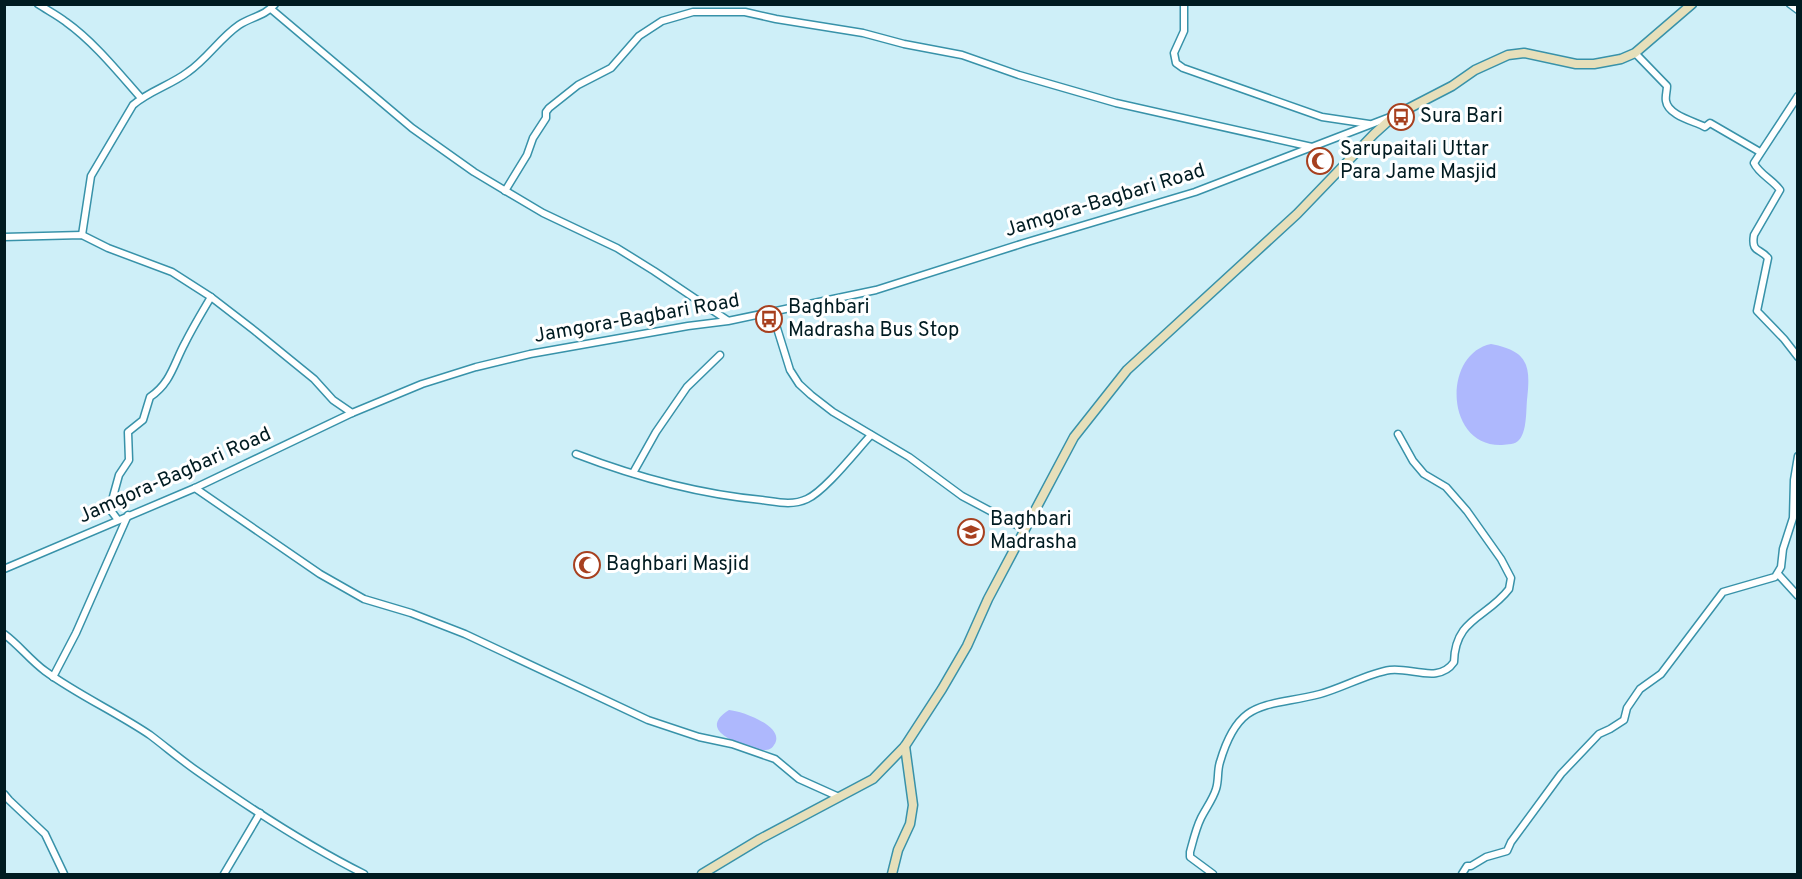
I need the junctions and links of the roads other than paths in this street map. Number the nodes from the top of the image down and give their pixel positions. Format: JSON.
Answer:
{"nodes":[{"id":1,"x":38,"y":4,"type":"edge"},
{"id":2,"x":1184,"y":4,"type":"edge"},
{"id":3,"x":1692,"y":4,"type":"edge"},
{"id":4,"x":1790,"y":4,"type":"edge"},
{"id":5,"x":273,"y":7,"type":"edge"},
{"id":6,"x":1797,"y":10,"type":"edge"},
{"id":7,"x":1635,"y":53,"type":"junction"},
{"id":8,"x":1797,"y":96,"type":"edge"},
{"id":9,"x":141,"y":98,"type":"junction"},
{"id":10,"x":1394,"y":116,"type":"junction"},
{"id":11,"x":1369,"y":124,"type":"junction"},
{"id":12,"x":1313,"y":147,"type":"junction"},
{"id":13,"x":1760,"y":153,"type":"junction"},
{"id":14,"x":505,"y":191,"type":"junction"},
{"id":15,"x":82,"y":235,"type":"junction"},
{"id":16,"x":4,"y":237,"type":"edge"},
{"id":17,"x":211,"y":297,"type":"junction"},
{"id":18,"x":772,"y":312,"type":"junction"},
{"id":19,"x":728,"y":321,"type":"junction"},
{"id":20,"x":720,"y":355,"type":"dead end"},
{"id":21,"x":1797,"y":357,"type":"edge"},
{"id":22,"x":352,"y":413,"type":"junction"},
{"id":23,"x":1398,"y":434,"type":"dead end"},
{"id":24,"x":871,"y":435,"type":"junction"},
{"id":25,"x":576,"y":454,"type":"dead end"},
{"id":26,"x":1797,"y":456,"type":"edge"},
{"id":27,"x":633,"y":473,"type":"junction"},
{"id":28,"x":195,"y":488,"type":"junction"},
{"id":29,"x":129,"y":515,"type":"junction"},
{"id":30,"x":118,"y":520,"type":"junction"},
{"id":31,"x":1024,"y":529,"type":"junction"},
{"id":32,"x":4,"y":569,"type":"edge"},
{"id":33,"x":1778,"y":574,"type":"junction"},
{"id":34,"x":1797,"y":596,"type":"edge"},
{"id":35,"x":4,"y":634,"type":"edge"},
{"id":36,"x":53,"y":676,"type":"junction"},
{"id":37,"x":905,"y":746,"type":"junction"},
{"id":38,"x":4,"y":794,"type":"edge"},
{"id":39,"x":839,"y":797,"type":"junction"},
{"id":40,"x":260,"y":813,"type":"junction"},
{"id":41,"x":64,"y":874,"type":"edge"},
{"id":42,"x":224,"y":874,"type":"edge"},
{"id":43,"x":364,"y":874,"type":"edge"},
{"id":44,"x":702,"y":874,"type":"edge"},
{"id":45,"x":892,"y":874,"type":"edge"},
{"id":46,"x":1213,"y":874,"type":"edge"},
{"id":47,"x":1462,"y":874,"type":"edge"}],
"edges":[{"from":1,"to":9,"type":"street"},
{"from":2,"to":11,"type":"street"},
{"from":3,"to":7,"type":"main road"},
{"from":4,"to":6,"type":"street"},
{"from":5,"to":9,"type":"street"},
{"from":5,"to":14,"type":"street"},
{"from":7,"to":10,"type":"main road"},
{"from":7,"to":13,"type":"street"},
{"from":8,"to":13,"type":"street"},
{"from":9,"to":15,"type":"street"},
{"from":10,"to":11,"type":"street","name":"Jamgora-Bagbari Road"},
{"from":10,"to":31,"type":"main road"},
{"from":11,"to":12,"type":"street","name":"Jamgora-Bagbari Road"},
{"from":12,"to":14,"type":"street"},
{"from":12,"to":18,"type":"street","name":"Jamgora-Bagbari Road"},
{"from":13,"to":21,"type":"street"},
{"from":14,"to":19,"type":"street"},
{"from":15,"to":16,"type":"street"},
{"from":15,"to":17,"type":"street"},
{"from":17,"to":22,"type":"street"},
{"from":17,"to":30,"type":"street"},
{"from":18,"to":19,"type":"street","name":"Jamgora-Bagbari Road"},
{"from":18,"to":24,"type":"street"},
{"from":19,"to":22,"type":"street","name":"Jamgora-Bagbari Road"},
{"from":20,"to":27,"type":"street"},
{"from":22,"to":28,"type":"street","name":"Jamgora-Bagbari Road"},
{"from":23,"to":46,"type":"street"},
{"from":24,"to":27,"type":"street"},
{"from":24,"to":31,"type":"street"},
{"from":25,"to":27,"type":"street"},
{"from":26,"to":33,"type":"street"},
{"from":28,"to":29,"type":"street","name":"Jamgora-Bagbari Road"},
{"from":28,"to":39,"type":"street"},
{"from":29,"to":30,"type":"street","name":"Jamgora-Bagbari Road"},
{"from":29,"to":36,"type":"street"},
{"from":30,"to":32,"type":"street","name":"Jamgora-Bagbari Road"},
{"from":31,"to":37,"type":"main road"},
{"from":33,"to":34,"type":"street"},
{"from":33,"to":47,"type":"street"},
{"from":35,"to":36,"type":"street"},
{"from":36,"to":40,"type":"street"},
{"from":37,"to":39,"type":"main road"},
{"from":37,"to":45,"type":"main road"},
{"from":38,"to":41,"type":"street"},
{"from":39,"to":44,"type":"main road"},
{"from":40,"to":42,"type":"street"},
{"from":40,"to":43,"type":"street"}]}
